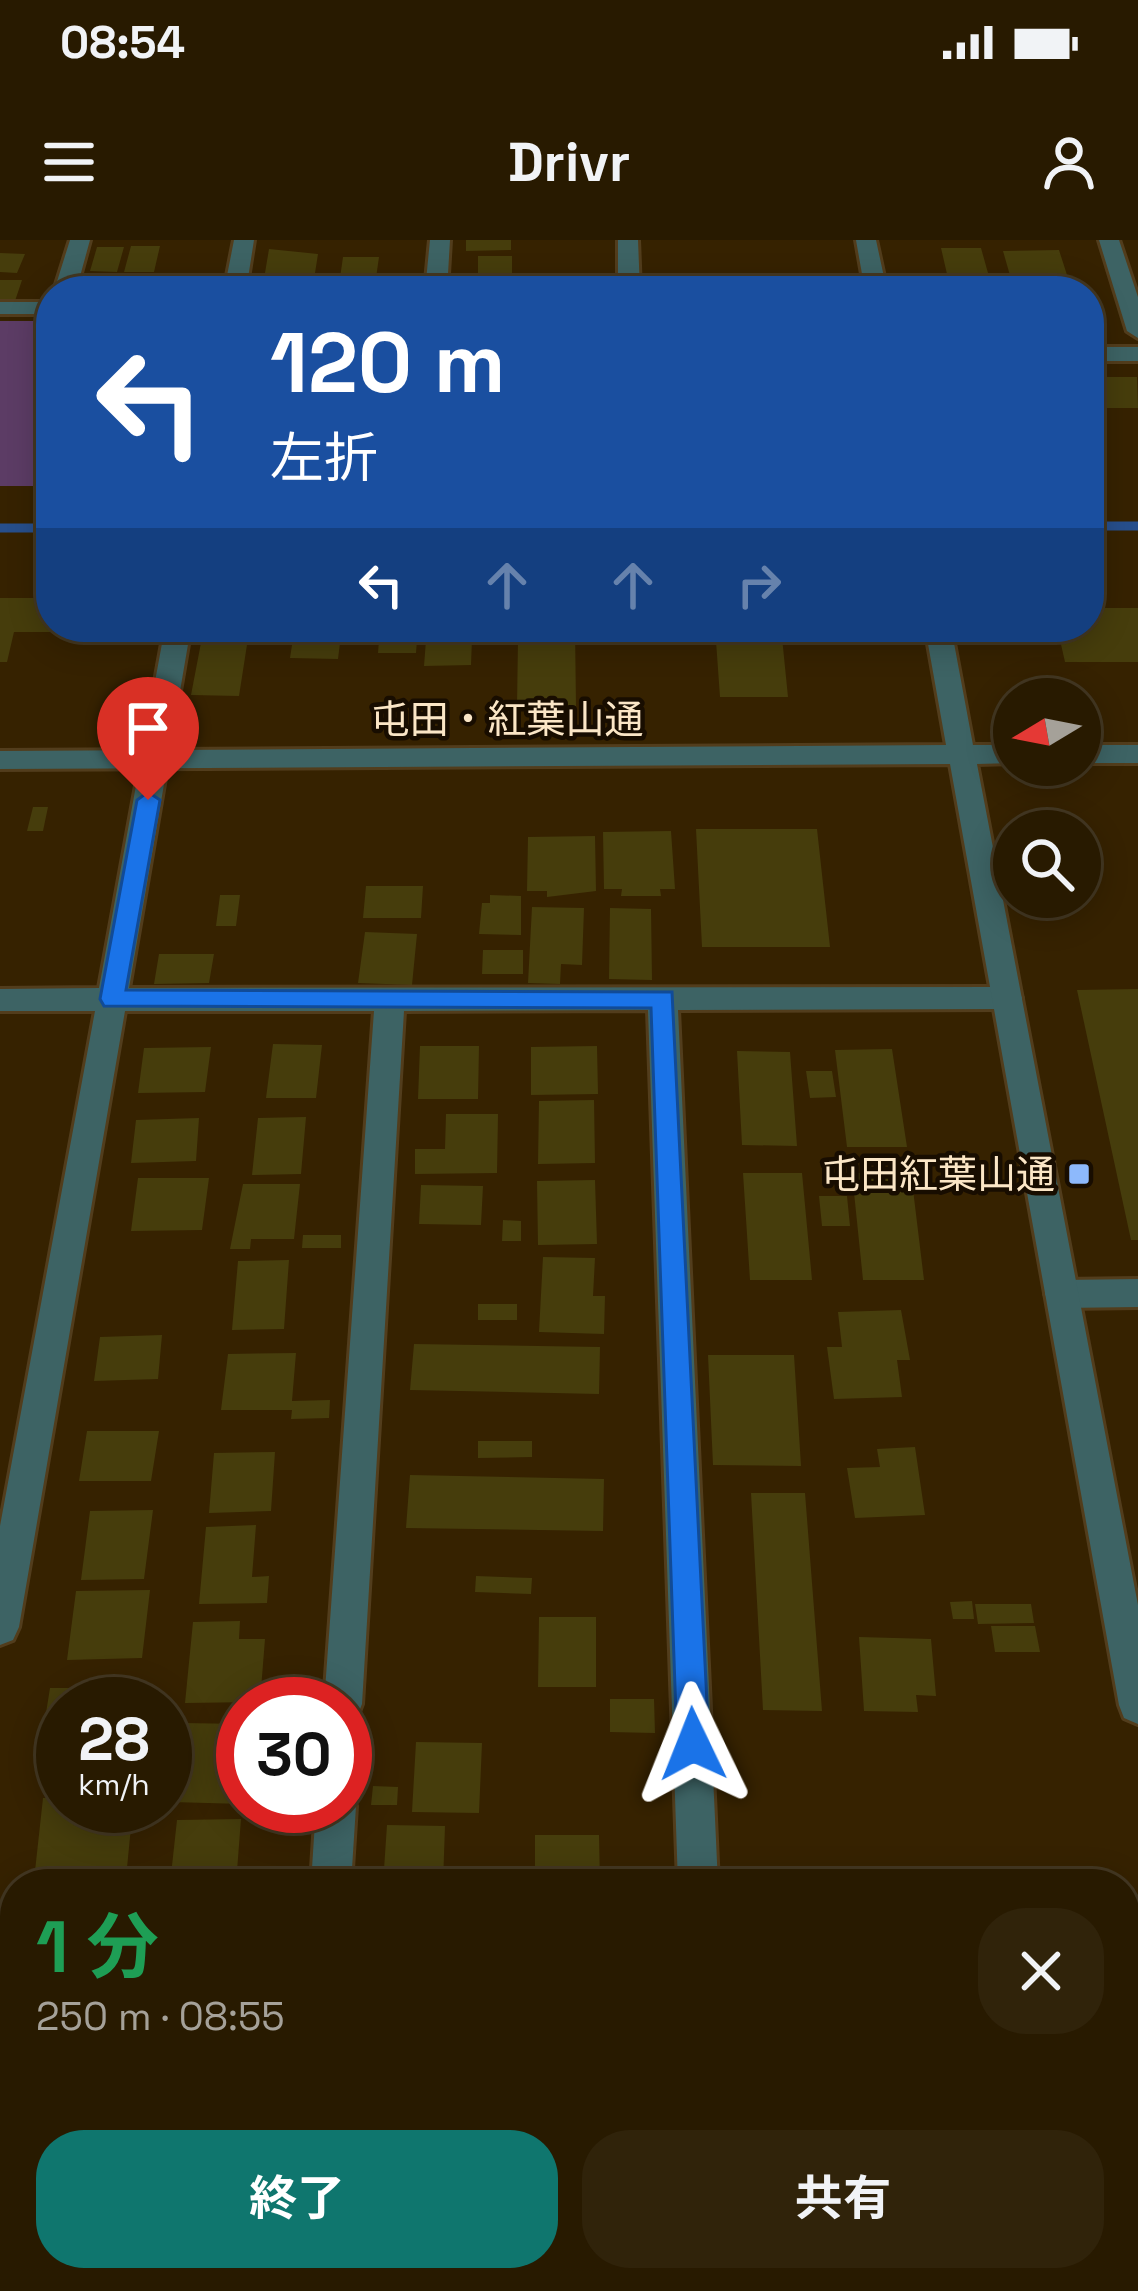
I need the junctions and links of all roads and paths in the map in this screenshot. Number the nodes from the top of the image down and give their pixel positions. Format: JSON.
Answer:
{"nodes":[{"id":1,"x":80,"y":240,"type":"edge"},
{"id":2,"x":244,"y":240,"type":"edge"},
{"id":3,"x":440,"y":240,"type":"edge"},
{"id":4,"x":628,"y":240,"type":"edge"},
{"id":5,"x":866,"y":240,"type":"edge"},
{"id":6,"x":1109,"y":240,"type":"edge"},
{"id":7,"x":69,"y":276,"type":"edge"},
{"id":8,"x":238,"y":276,"type":"edge"},
{"id":9,"x":437,"y":276,"type":"edge"},
{"id":10,"x":629,"y":276,"type":"edge"},
{"id":11,"x":873,"y":276,"type":"edge"},
{"id":12,"x":0,"y":308,"type":"edge"},
{"id":13,"x":36,"y":308,"type":"edge"},
{"id":14,"x":1138,"y":331,"type":"edge"},
{"id":15,"x":1104,"y":354,"type":"edge"},
{"id":16,"x":1138,"y":354,"type":"edge"},
{"id":17,"x":175,"y":642,"type":"edge"},
{"id":18,"x":941,"y":642,"type":"edge"},
{"id":19,"x":962,"y":754,"type":"junction"},
{"id":20,"x":993,"y":754,"type":"edge"},
{"id":21,"x":1101,"y":754,"type":"edge"},
{"id":22,"x":1138,"y":754,"type":"edge"},
{"id":23,"x":0,"y":760,"type":"edge"},
{"id":24,"x":155,"y":760,"type":"junction"},
{"id":25,"x":663,"y":998,"type":"junction"},
{"id":26,"x":1007,"y":998,"type":"junction"},
{"id":27,"x":112,"y":999,"type":"junction"},
{"id":28,"x":390,"y":999,"type":"junction"},
{"id":29,"x":0,"y":1000,"type":"edge"},
{"id":30,"x":1138,"y":1293,"type":"edge"},
{"id":31,"x":1062,"y":1294,"type":"junction"},
{"id":32,"x":0,"y":1628,"type":"edge"},
{"id":33,"x":345,"y":1677,"type":"edge"},
{"id":34,"x":1138,"y":1706,"type":"edge"},
{"id":35,"x":334,"y":1833,"type":"edge"},
{"id":36,"x":332,"y":1869,"type":"edge"},
{"id":37,"x":697,"y":1869,"type":"edge"}],
"edges":[{"from":1,"to":7,"type":"street"},
{"from":2,"to":8,"type":"street"},
{"from":3,"to":9,"type":"street"},
{"from":4,"to":10,"type":"street"},
{"from":5,"to":11,"type":"street"},
{"from":6,"to":14,"type":"street"},
{"from":12,"to":13,"type":"street"},
{"from":15,"to":16,"type":"street"},
{"from":17,"to":24,"type":"street"},
{"from":18,"to":19,"type":"street"},
{"from":19,"to":20,"type":"street","name":"屯田・紅葉山通"},
{"from":19,"to":24,"type":"street","name":"屯田・紅葉山通"},
{"from":19,"to":26,"type":"street"},
{"from":21,"to":22,"type":"street"},
{"from":23,"to":24,"type":"street","name":"屯田・紅葉山通"},
{"from":24,"to":27,"type":"street"},
{"from":25,"to":26,"type":"street"},
{"from":25,"to":28,"type":"street"},
{"from":25,"to":37,"type":"street"},
{"from":26,"to":31,"type":"street"},
{"from":27,"to":28,"type":"street"},
{"from":27,"to":29,"type":"street"},
{"from":27,"to":32,"type":"street"},
{"from":28,"to":33,"type":"street"},
{"from":30,"to":31,"type":"street"},
{"from":31,"to":34,"type":"street"},
{"from":35,"to":36,"type":"street"}]}
